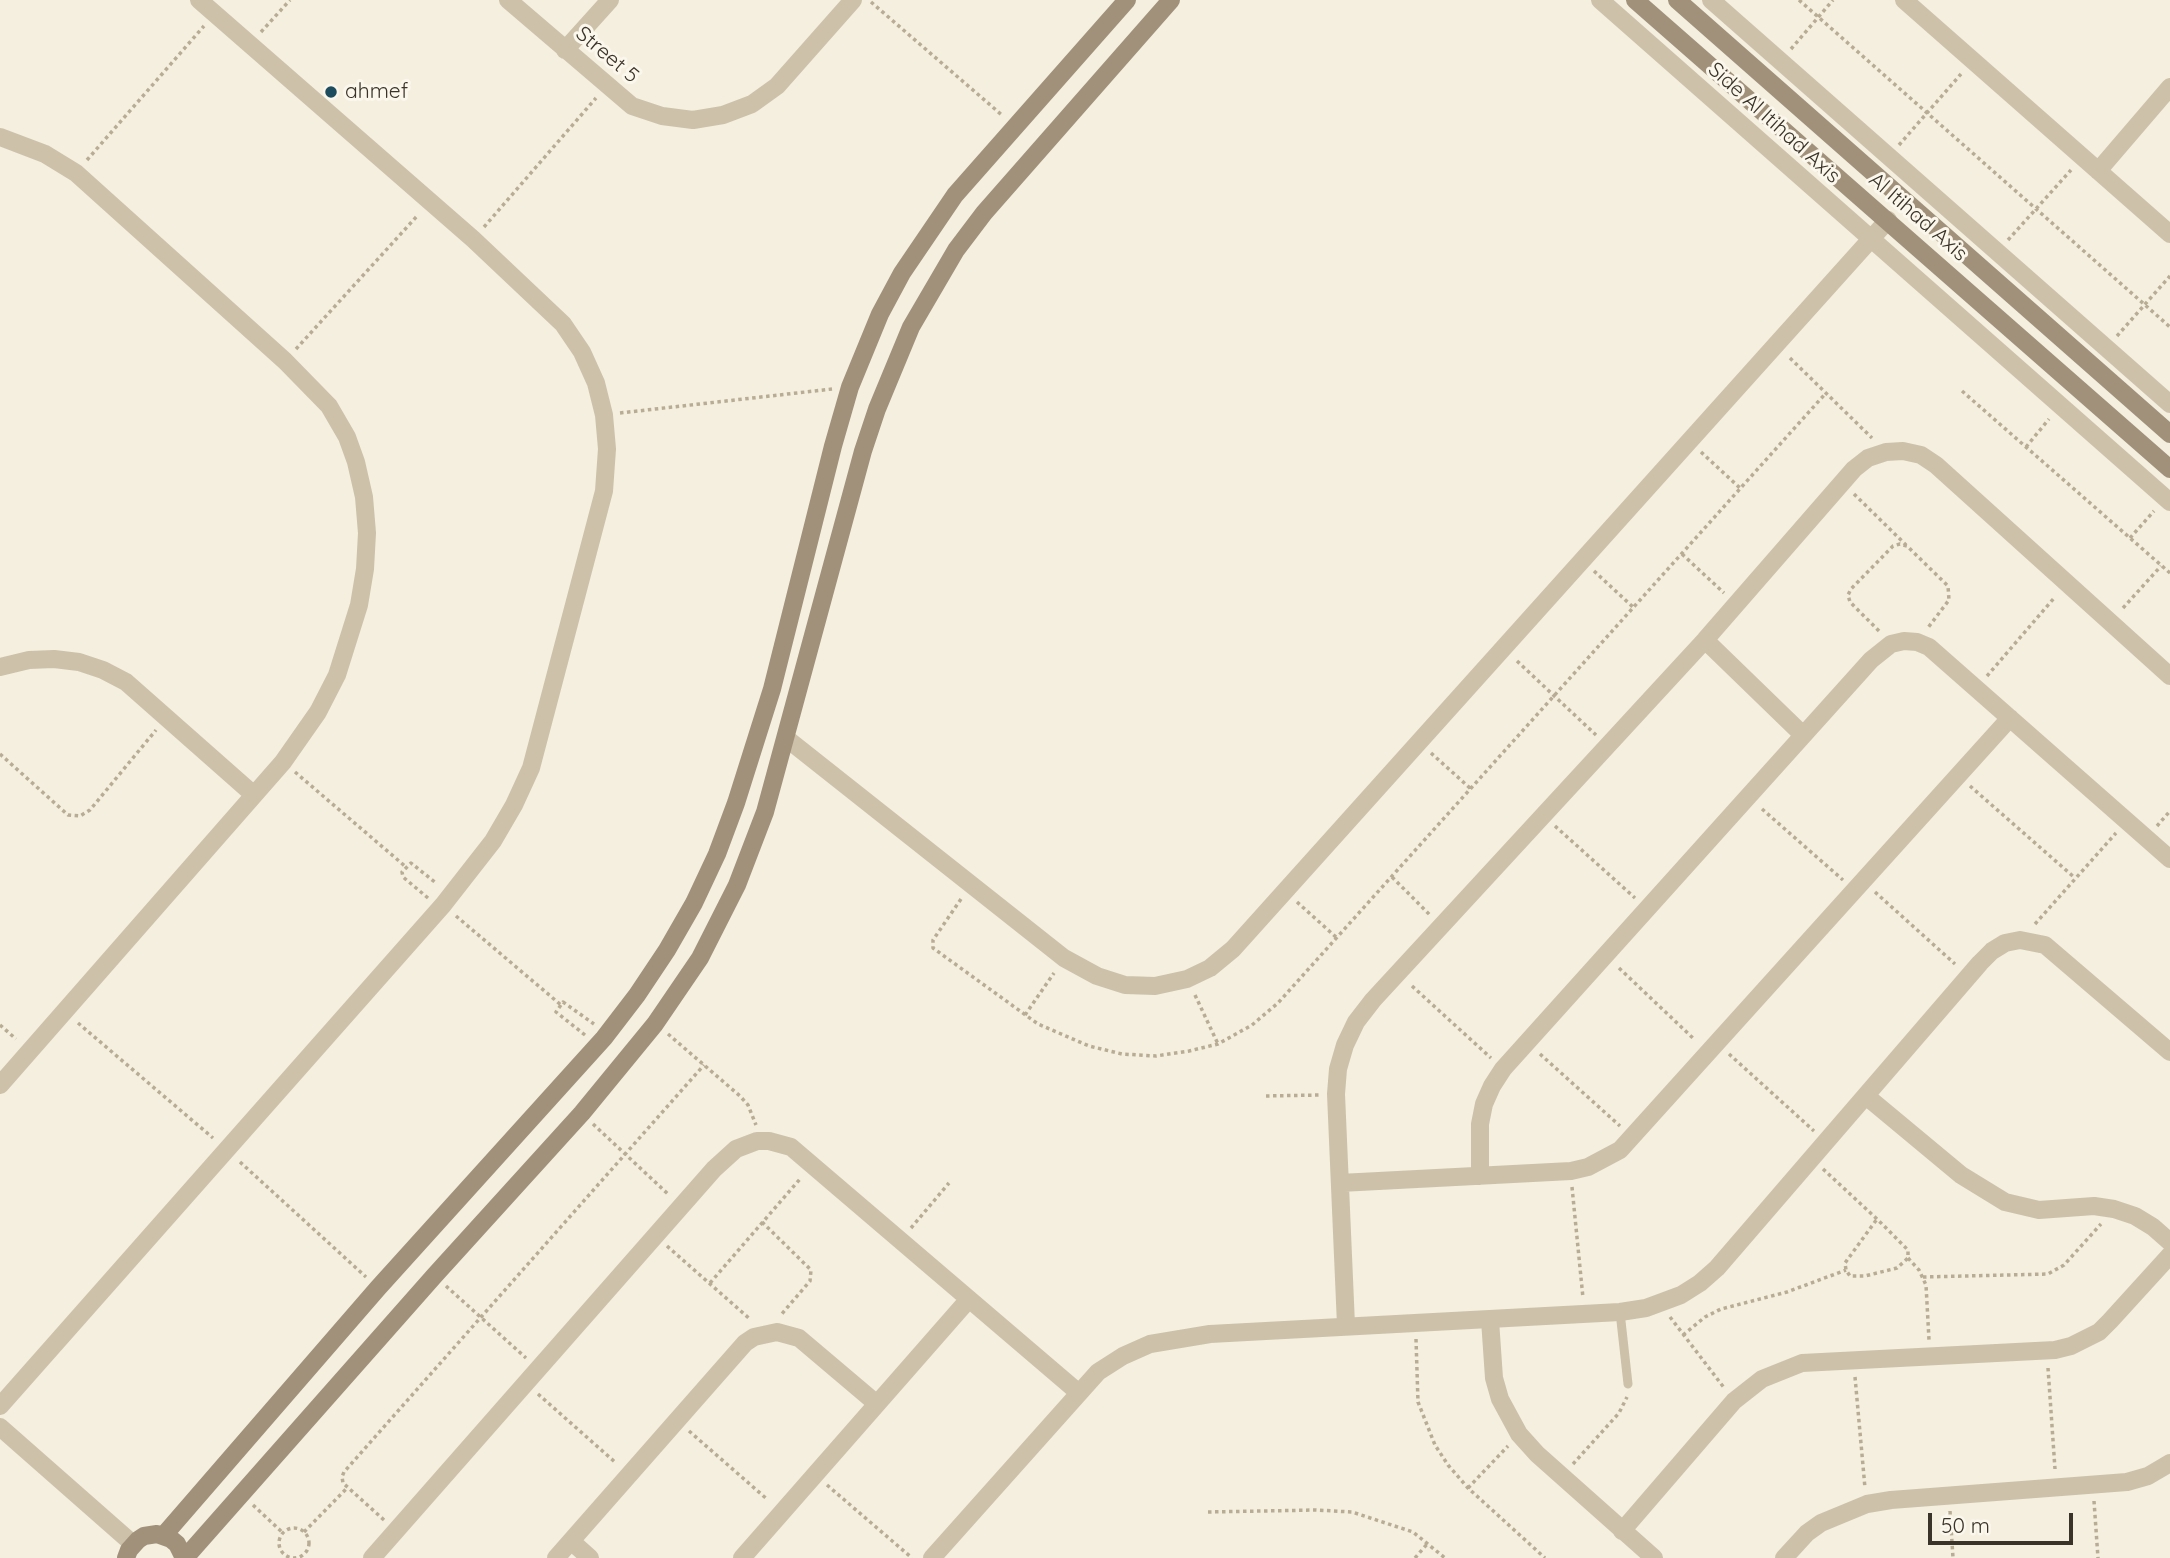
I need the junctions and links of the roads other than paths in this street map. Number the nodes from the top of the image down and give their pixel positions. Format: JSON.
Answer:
{"nodes":[{"id":1,"x":199,"y":0,"type":"edge"},
{"id":2,"x":508,"y":0,"type":"edge"},
{"id":3,"x":610,"y":0,"type":"edge"},
{"id":4,"x":853,"y":0,"type":"edge"},
{"id":5,"x":1127,"y":0,"type":"edge"},
{"id":6,"x":1171,"y":0,"type":"edge"},
{"id":7,"x":1601,"y":0,"type":"edge"},
{"id":8,"x":1635,"y":0,"type":"edge"},
{"id":9,"x":1677,"y":0,"type":"edge"},
{"id":10,"x":1711,"y":0,"type":"edge"},
{"id":11,"x":1904,"y":0,"type":"edge"},
{"id":12,"x":565,"y":50,"type":"junction"},
{"id":13,"x":2170,"y":87,"type":"edge"},
{"id":14,"x":0,"y":137,"type":"edge"},
{"id":15,"x":2098,"y":171,"type":"junction"},
{"id":16,"x":1888,"y":220,"type":"junction"},
{"id":17,"x":2170,"y":234,"type":"edge"},
{"id":18,"x":1871,"y":240,"type":"junction"},
{"id":19,"x":2170,"y":404,"type":"edge"},
{"id":20,"x":2170,"y":434,"type":"edge"},
{"id":21,"x":2170,"y":469,"type":"edge"},
{"id":22,"x":2168,"y":500,"type":"edge"},
{"id":23,"x":1705,"y":640,"type":"junction"},
{"id":24,"x":0,"y":667,"type":"edge"},
{"id":25,"x":2170,"y":676,"type":"edge"},
{"id":26,"x":2010,"y":718,"type":"junction"},
{"id":27,"x":1803,"y":735,"type":"junction"},
{"id":28,"x":786,"y":738,"type":"junction"},
{"id":29,"x":254,"y":795,"type":"junction"},
{"id":30,"x":2170,"y":859,"type":"edge"},
{"id":31,"x":2169,"y":1050,"type":"edge"},
{"id":32,"x":0,"y":1085,"type":"edge"},
{"id":33,"x":1866,"y":1096,"type":"junction"},
{"id":34,"x":1480,"y":1176,"type":"junction"},
{"id":35,"x":1340,"y":1183,"type":"junction"},
{"id":36,"x":2170,"y":1242,"type":"edge"},
{"id":37,"x":2170,"y":1255,"type":"edge"},
{"id":38,"x":969,"y":1299,"type":"junction"},
{"id":39,"x":1620,"y":1312,"type":"junction"},
{"id":40,"x":1490,"y":1320,"type":"junction"},
{"id":41,"x":1346,"y":1325,"type":"junction"},
{"id":42,"x":1628,"y":1384,"type":"road end"},
{"id":43,"x":1079,"y":1393,"type":"junction"},
{"id":44,"x":877,"y":1404,"type":"junction"},
{"id":45,"x":0,"y":1406,"type":"edge"},
{"id":46,"x":0,"y":1427,"type":"edge"},
{"id":47,"x":2170,"y":1463,"type":"edge"},
{"id":48,"x":1622,"y":1531,"type":"junction"},
{"id":49,"x":164,"y":1535,"type":"junction"},
{"id":50,"x":571,"y":1541,"type":"junction"},
{"id":51,"x":130,"y":1551,"type":"edge"},
{"id":52,"x":377,"y":1556,"type":"edge"},
{"id":53,"x":185,"y":1558,"type":"edge"},
{"id":54,"x":556,"y":1558,"type":"edge"},
{"id":55,"x":590,"y":1558,"type":"edge"},
{"id":56,"x":742,"y":1558,"type":"edge"},
{"id":57,"x":932,"y":1558,"type":"edge"},
{"id":58,"x":1654,"y":1558,"type":"edge"},
{"id":59,"x":1784,"y":1558,"type":"edge"}],
"edges":[{"from":1,"to":45,"type":"street"},
{"from":2,"to":12,"type":"street","name":"Street 5"},
{"from":3,"to":12,"type":"street"},
{"from":4,"to":12,"type":"street","name":"Street 5"},
{"from":5,"to":49,"type":"street"},
{"from":6,"to":28,"type":"street"},
{"from":7,"to":18,"type":"street","name":"Side Al Itihad Axis"},
{"from":8,"to":16,"type":"street","name":"Al Itihad Axis"},
{"from":9,"to":20,"type":"street","name":"Al Itihad Axis"},
{"from":10,"to":19,"type":"street"},
{"from":11,"to":15,"type":"street"},
{"from":13,"to":15,"type":"street"},
{"from":14,"to":29,"type":"street"},
{"from":15,"to":17,"type":"street"},
{"from":16,"to":18,"type":"street"},
{"from":16,"to":21,"type":"street","name":"Al Itihad Axis"},
{"from":18,"to":22,"type":"street","name":"Side Al Itihad Axis"},
{"from":18,"to":28,"type":"street"},
{"from":23,"to":25,"type":"street"},
{"from":23,"to":27,"type":"street"},
{"from":23,"to":35,"type":"street"},
{"from":24,"to":29,"type":"street"},
{"from":26,"to":27,"type":"street"},
{"from":26,"to":30,"type":"street"},
{"from":26,"to":34,"type":"street"},
{"from":27,"to":34,"type":"street"},
{"from":28,"to":53,"type":"street"},
{"from":29,"to":32,"type":"street"},
{"from":31,"to":33,"type":"street"},
{"from":33,"to":36,"type":"street"},
{"from":33,"to":39,"type":"street"},
{"from":34,"to":35,"type":"street"},
{"from":35,"to":41,"type":"street"},
{"from":37,"to":48,"type":"street"},
{"from":38,"to":43,"type":"street"},
{"from":38,"to":44,"type":"street"},
{"from":38,"to":52,"type":"street"},
{"from":39,"to":40,"type":"street"},
{"from":39,"to":42,"type":"lane"},
{"from":40,"to":41,"type":"street"},
{"from":40,"to":48,"type":"street"},
{"from":41,"to":43,"type":"street"},
{"from":43,"to":57,"type":"street"},
{"from":44,"to":50,"type":"street"},
{"from":44,"to":56,"type":"street"},
{"from":46,"to":51,"type":"street"},
{"from":47,"to":59,"type":"street"},
{"from":48,"to":58,"type":"street"},
{"from":49,"to":51,"type":"street"},
{"from":49,"to":53,"type":"street"},
{"from":50,"to":54,"type":"street"},
{"from":50,"to":55,"type":"street"}]}
